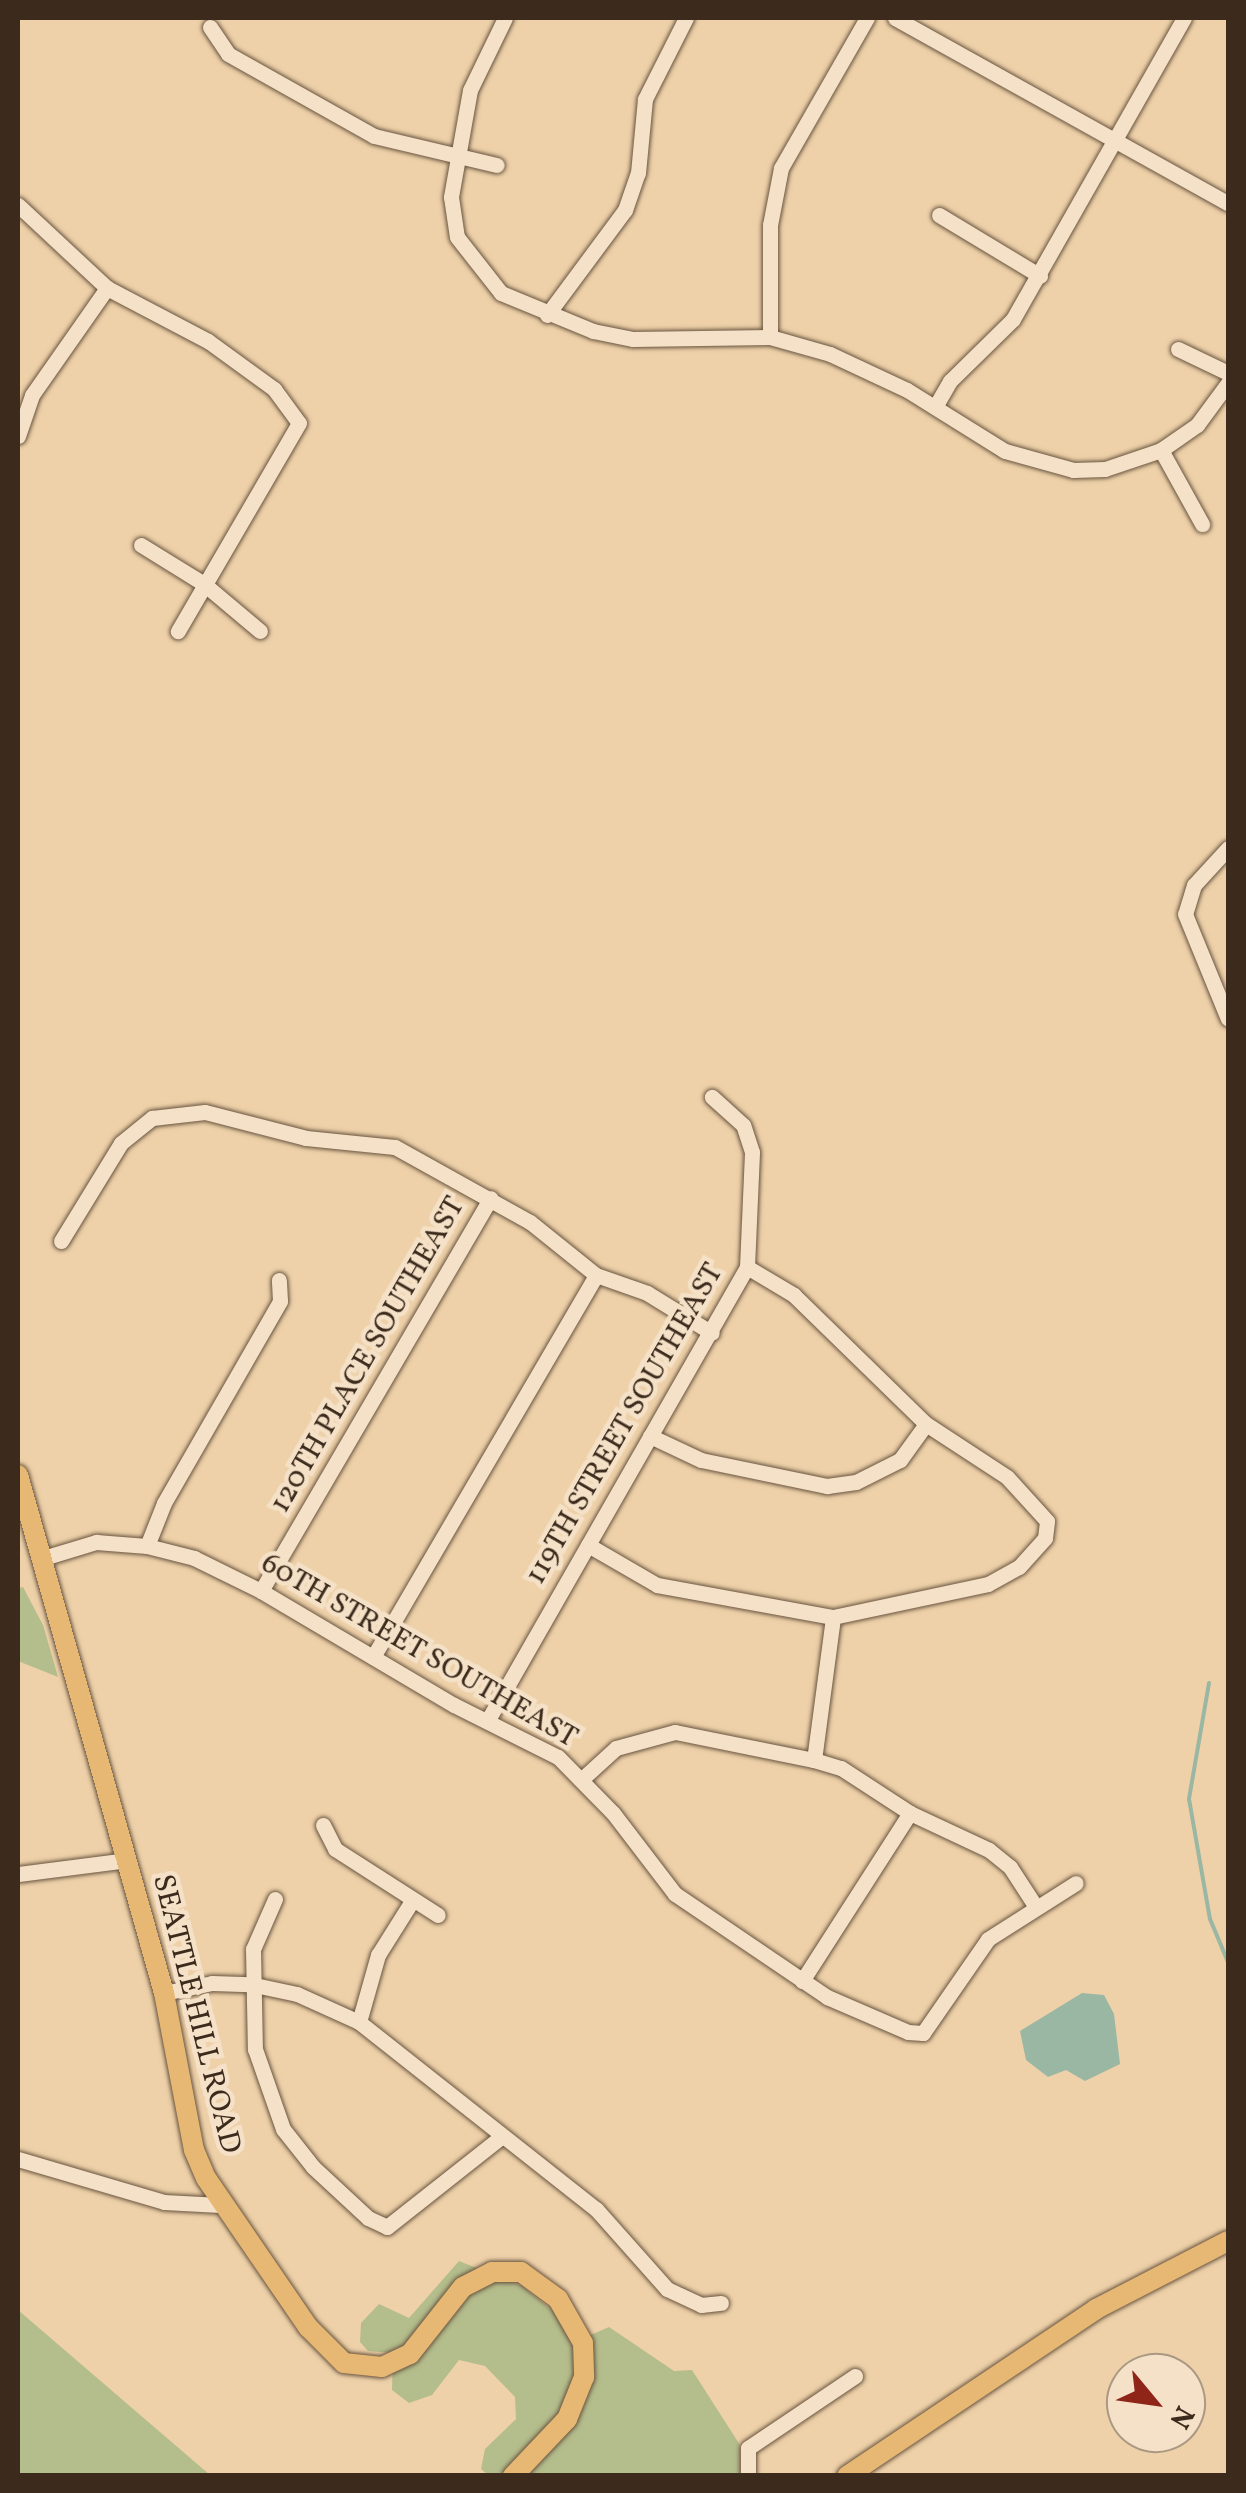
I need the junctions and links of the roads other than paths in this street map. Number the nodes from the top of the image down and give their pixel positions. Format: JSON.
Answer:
{"nodes":[{"id":1,"x":505,"y":18,"type":"edge"},
{"id":2,"x":686,"y":18,"type":"edge"},
{"id":3,"x":867,"y":18,"type":"edge"},
{"id":4,"x":896,"y":18,"type":"edge"},
{"id":5,"x":1184,"y":18,"type":"edge"},
{"id":6,"x":210,"y":27,"type":"dead end"},
{"id":7,"x":1117,"y":142,"type":"junction"},
{"id":8,"x":456,"y":155,"type":"junction"},
{"id":9,"x":497,"y":164,"type":"dead end"},
{"id":10,"x":1228,"y":204,"type":"edge"},
{"id":11,"x":18,"y":206,"type":"edge"},
{"id":12,"x":939,"y":216,"type":"dead end"},
{"id":13,"x":1040,"y":276,"type":"junction"},
{"id":14,"x":107,"y":288,"type":"junction"},
{"id":15,"x":547,"y":314,"type":"junction"},
{"id":16,"x":770,"y":337,"type":"junction"},
{"id":17,"x":1178,"y":349,"type":"dead end"},
{"id":18,"x":1228,"y":373,"type":"edge"},
{"id":19,"x":1228,"y":382,"type":"edge"},
{"id":20,"x":935,"y":407,"type":"junction"},
{"id":21,"x":18,"y":436,"type":"edge"},
{"id":22,"x":1161,"y":450,"type":"junction"},
{"id":23,"x":1202,"y":524,"type":"dead end"},
{"id":24,"x":141,"y":546,"type":"dead end"},
{"id":25,"x":204,"y":584,"type":"junction"},
{"id":26,"x":178,"y":631,"type":"dead end"},
{"id":27,"x":260,"y":631,"type":"dead end"},
{"id":28,"x":1228,"y":848,"type":"edge"},
{"id":29,"x":1228,"y":1019,"type":"edge"},
{"id":30,"x":712,"y":1097,"type":"dead end"},
{"id":31,"x":491,"y":1198,"type":"junction"},
{"id":32,"x":61,"y":1242,"type":"dead end"},
{"id":33,"x":747,"y":1267,"type":"junction"},
{"id":34,"x":596,"y":1275,"type":"junction"},
{"id":35,"x":280,"y":1280,"type":"dead end"},
{"id":36,"x":712,"y":1332,"type":"junction"},
{"id":37,"x":926,"y":1424,"type":"junction"},
{"id":38,"x":650,"y":1436,"type":"junction"},
{"id":39,"x":18,"y":1475,"type":"edge"},
{"id":40,"x":588,"y":1545,"type":"junction"},
{"id":41,"x":147,"y":1546,"type":"junction"},
{"id":42,"x":40,"y":1559,"type":"junction"},
{"id":43,"x":261,"y":1592,"type":"junction"},
{"id":44,"x":833,"y":1617,"type":"junction"},
{"id":45,"x":373,"y":1657,"type":"junction"},
{"id":46,"x":489,"y":1718,"type":"junction"},
{"id":47,"x":814,"y":1760,"type":"junction"},
{"id":48,"x":582,"y":1779,"type":"junction"},
{"id":49,"x":910,"y":1813,"type":"junction"},
{"id":50,"x":323,"y":1825,"type":"dead end"},
{"id":51,"x":128,"y":1860,"type":"junction"},
{"id":52,"x":18,"y":1874,"type":"edge"},
{"id":53,"x":1076,"y":1883,"type":"dead end"},
{"id":54,"x":275,"y":1899,"type":"dead end"},
{"id":55,"x":412,"y":1900,"type":"junction"},
{"id":56,"x":1034,"y":1904,"type":"junction"},
{"id":57,"x":438,"y":1915,"type":"dead end"},
{"id":58,"x":802,"y":1981,"type":"junction"},
{"id":59,"x":250,"y":1984,"type":"junction"},
{"id":60,"x":164,"y":1994,"type":"junction"},
{"id":61,"x":359,"y":2022,"type":"junction"},
{"id":62,"x":500,"y":2138,"type":"junction"},
{"id":63,"x":18,"y":2160,"type":"edge"},
{"id":64,"x":220,"y":2205,"type":"junction"},
{"id":65,"x":1228,"y":2242,"type":"edge"},
{"id":66,"x":721,"y":2303,"type":"dead end"},
{"id":67,"x":855,"y":2376,"type":"dead end"},
{"id":68,"x":513,"y":2476,"type":"edge"},
{"id":69,"x":748,"y":2476,"type":"edge"},
{"id":70,"x":847,"y":2476,"type":"edge"}],
"edges":[{"from":1,"to":8,"type":"street"},
{"from":2,"to":15,"type":"street"},
{"from":3,"to":16,"type":"street"},
{"from":4,"to":7,"type":"street"},
{"from":5,"to":7,"type":"street"},
{"from":6,"to":8,"type":"street"},
{"from":7,"to":10,"type":"street"},
{"from":7,"to":13,"type":"street"},
{"from":8,"to":9,"type":"street"},
{"from":8,"to":15,"type":"street"},
{"from":11,"to":14,"type":"street"},
{"from":12,"to":13,"type":"street"},
{"from":13,"to":20,"type":"street"},
{"from":14,"to":21,"type":"street"},
{"from":14,"to":25,"type":"street"},
{"from":15,"to":16,"type":"street"},
{"from":16,"to":20,"type":"street"},
{"from":17,"to":18,"type":"street"},
{"from":19,"to":22,"type":"street"},
{"from":20,"to":22,"type":"street"},
{"from":22,"to":23,"type":"street"},
{"from":24,"to":25,"type":"street"},
{"from":25,"to":26,"type":"street"},
{"from":25,"to":27,"type":"street"},
{"from":28,"to":29,"type":"street"},
{"from":30,"to":33,"type":"street","name":"119TH STREET SOUTHEAST"},
{"from":31,"to":32,"type":"street"},
{"from":31,"to":34,"type":"street"},
{"from":31,"to":43,"type":"street","name":"120TH PLACE SOUTHEAST"},
{"from":33,"to":36,"type":"street","name":"119TH STREET SOUTHEAST"},
{"from":33,"to":37,"type":"street"},
{"from":34,"to":36,"type":"street"},
{"from":34,"to":45,"type":"street"},
{"from":35,"to":41,"type":"street"},
{"from":36,"to":38,"type":"street","name":"119TH STREET SOUTHEAST"},
{"from":37,"to":38,"type":"street"},
{"from":37,"to":44,"type":"street"},
{"from":38,"to":40,"type":"street","name":"119TH STREET SOUTHEAST"},
{"from":39,"to":42,"type":"main road","name":"SEATTLE HILL ROAD"},
{"from":40,"to":44,"type":"street"},
{"from":40,"to":46,"type":"street","name":"119TH STREET SOUTHEAST"},
{"from":41,"to":42,"type":"street","name":"60TH STREET SOUTHEAST"},
{"from":41,"to":43,"type":"street","name":"60TH STREET SOUTHEAST"},
{"from":42,"to":51,"type":"main road","name":"SEATTLE HILL ROAD"},
{"from":43,"to":45,"type":"street","name":"60TH STREET SOUTHEAST"},
{"from":44,"to":47,"type":"street"},
{"from":45,"to":46,"type":"street","name":"60TH STREET SOUTHEAST"},
{"from":46,"to":48,"type":"street","name":"60TH STREET SOUTHEAST"},
{"from":47,"to":48,"type":"street"},
{"from":47,"to":49,"type":"street"},
{"from":48,"to":58,"type":"street","name":"60TH STREET SOUTHEAST"},
{"from":49,"to":56,"type":"street"},
{"from":49,"to":58,"type":"street"},
{"from":50,"to":55,"type":"street"},
{"from":51,"to":52,"type":"street"},
{"from":51,"to":60,"type":"main road","name":"SEATTLE HILL ROAD"},
{"from":53,"to":56,"type":"street"},
{"from":54,"to":59,"type":"street"},
{"from":55,"to":57,"type":"street"},
{"from":55,"to":61,"type":"street"},
{"from":56,"to":58,"type":"street","name":"60TH STREET SOUTHEAST"},
{"from":59,"to":60,"type":"street"},
{"from":59,"to":61,"type":"street"},
{"from":59,"to":62,"type":"street"},
{"from":60,"to":64,"type":"main road","name":"SEATTLE HILL ROAD"},
{"from":61,"to":62,"type":"street"},
{"from":62,"to":66,"type":"street"},
{"from":63,"to":64,"type":"street"},
{"from":64,"to":68,"type":"main road","name":"SEATTLE HILL ROAD"},
{"from":65,"to":70,"type":"main road"},
{"from":67,"to":69,"type":"street"}]}
